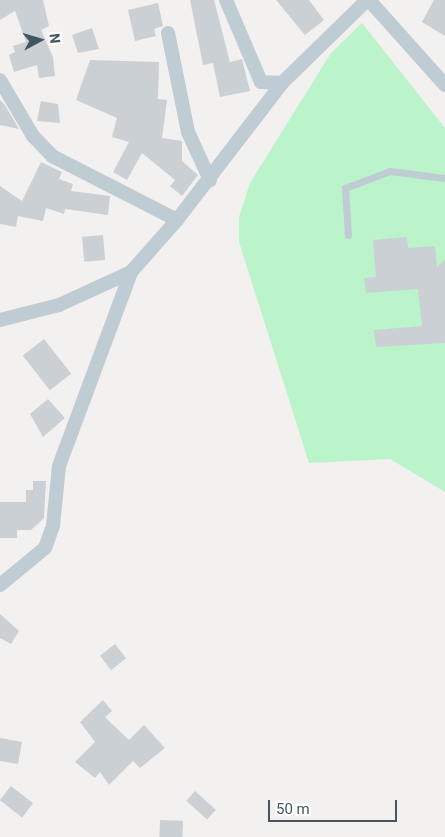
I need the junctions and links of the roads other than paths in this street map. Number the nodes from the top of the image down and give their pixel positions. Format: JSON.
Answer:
{"nodes":[{"id":1,"x":226,"y":0,"type":"edge"},
{"id":2,"x":368,"y":0,"type":"edge"},
{"id":3,"x":168,"y":33,"type":"dead end"},
{"id":4,"x":0,"y":80,"type":"edge"},
{"id":5,"x":282,"y":83,"type":"junction"},
{"id":6,"x":445,"y":85,"type":"edge"},
{"id":7,"x":445,"y":178,"type":"edge"},
{"id":8,"x":210,"y":180,"type":"junction"},
{"id":9,"x":177,"y":220,"type":"junction"},
{"id":10,"x":348,"y":235,"type":"dead end"},
{"id":11,"x":131,"y":272,"type":"junction"},
{"id":12,"x":0,"y":320,"type":"edge"},
{"id":13,"x":0,"y":585,"type":"edge"}],
"edges":[{"from":1,"to":5,"type":"street"},
{"from":2,"to":5,"type":"street"},
{"from":2,"to":6,"type":"street"},
{"from":3,"to":8,"type":"street"},
{"from":4,"to":9,"type":"street"},
{"from":5,"to":8,"type":"street"},
{"from":7,"to":10,"type":"lane"},
{"from":8,"to":9,"type":"street"},
{"from":9,"to":11,"type":"street"},
{"from":11,"to":12,"type":"street"},
{"from":11,"to":13,"type":"street"}]}
